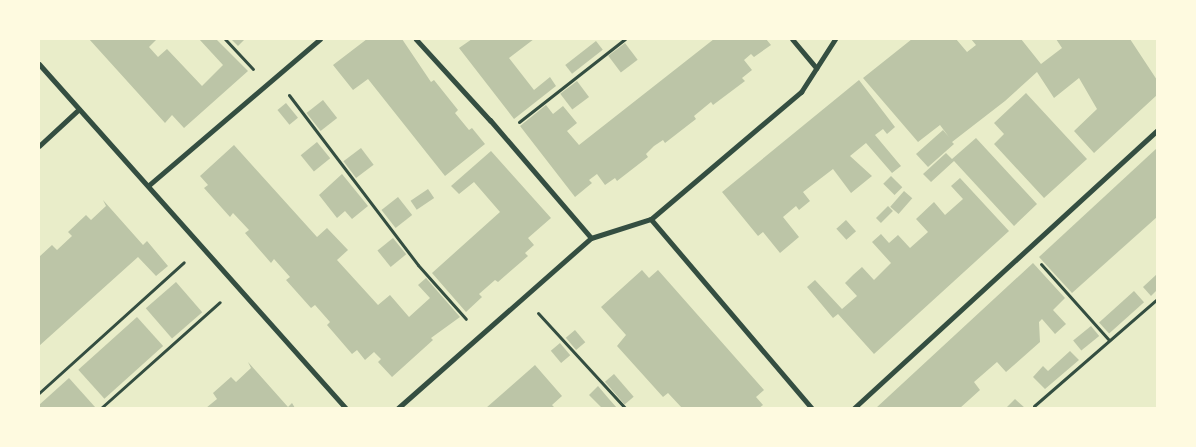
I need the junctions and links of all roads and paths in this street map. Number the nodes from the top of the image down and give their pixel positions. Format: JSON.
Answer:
{"nodes":[{"id":1,"x":225,"y":39,"type":"edge"},
{"id":2,"x":320,"y":39,"type":"edge"},
{"id":3,"x":416,"y":39,"type":"edge"},
{"id":4,"x":625,"y":39,"type":"edge"},
{"id":5,"x":792,"y":39,"type":"edge"},
{"id":6,"x":835,"y":39,"type":"edge"},
{"id":7,"x":39,"y":64,"type":"edge"},
{"id":8,"x":816,"y":68,"type":"junction"},
{"id":9,"x":276,"y":77,"type":"junction"},
{"id":10,"x":267,"y":84,"type":"junction"},
{"id":11,"x":79,"y":109,"type":"junction"},
{"id":12,"x":490,"y":120,"type":"joint"},
{"id":13,"x":1157,"y":130,"type":"edge"},
{"id":14,"x":502,"y":135,"type":"junction"},
{"id":15,"x":39,"y":146,"type":"edge"},
{"id":16,"x":148,"y":186,"type":"junction"},
{"id":17,"x":651,"y":219,"type":"junction"},
{"id":18,"x":591,"y":238,"type":"junction"},
{"id":19,"x":202,"y":246,"type":"junction"},
{"id":20,"x":1028,"y":249,"type":"junction"},
{"id":21,"x":237,"y":286,"type":"junction"},
{"id":22,"x":524,"y":297,"type":"junction"},
{"id":23,"x":1157,"y":299,"type":"edge"},
{"id":24,"x":480,"y":335,"type":"junction"},
{"id":25,"x":1109,"y":340,"type":"junction"},
{"id":26,"x":39,"y":393,"type":"edge"},
{"id":27,"x":1034,"y":406,"type":"dead end"},
{"id":28,"x":101,"y":408,"type":"edge"},
{"id":29,"x":346,"y":408,"type":"edge"},
{"id":30,"x":398,"y":408,"type":"edge"},
{"id":31,"x":625,"y":408,"type":"edge"},
{"id":32,"x":812,"y":408,"type":"edge"},
{"id":33,"x":854,"y":408,"type":"edge"}],
"edges":[{"from":1,"to":10,"type":"path"},
{"from":2,"to":9,"type":"street"},
{"from":3,"to":12,"type":"street"},
{"from":4,"to":14,"type":"path"},
{"from":5,"to":8,"type":"street"},
{"from":6,"to":8,"type":"street"},
{"from":7,"to":11,"type":"street"},
{"from":8,"to":17,"type":"street"},
{"from":9,"to":10,"type":"street"},
{"from":9,"to":24,"type":"path"},
{"from":10,"to":16,"type":"street"},
{"from":11,"to":15,"type":"street"},
{"from":11,"to":16,"type":"street"},
{"from":12,"to":14,"type":"street"},
{"from":13,"to":20,"type":"street"},
{"from":14,"to":18,"type":"street"},
{"from":16,"to":19,"type":"street"},
{"from":17,"to":18,"type":"street"},
{"from":17,"to":32,"type":"street"},
{"from":18,"to":22,"type":"street"},
{"from":19,"to":21,"type":"street"},
{"from":19,"to":26,"type":"path"},
{"from":20,"to":25,"type":"path"},
{"from":20,"to":33,"type":"street"},
{"from":21,"to":28,"type":"path"},
{"from":21,"to":29,"type":"street"},
{"from":22,"to":24,"type":"street"},
{"from":22,"to":31,"type":"path"},
{"from":23,"to":25,"type":"path"},
{"from":24,"to":30,"type":"street"},
{"from":25,"to":27,"type":"path"}]}
